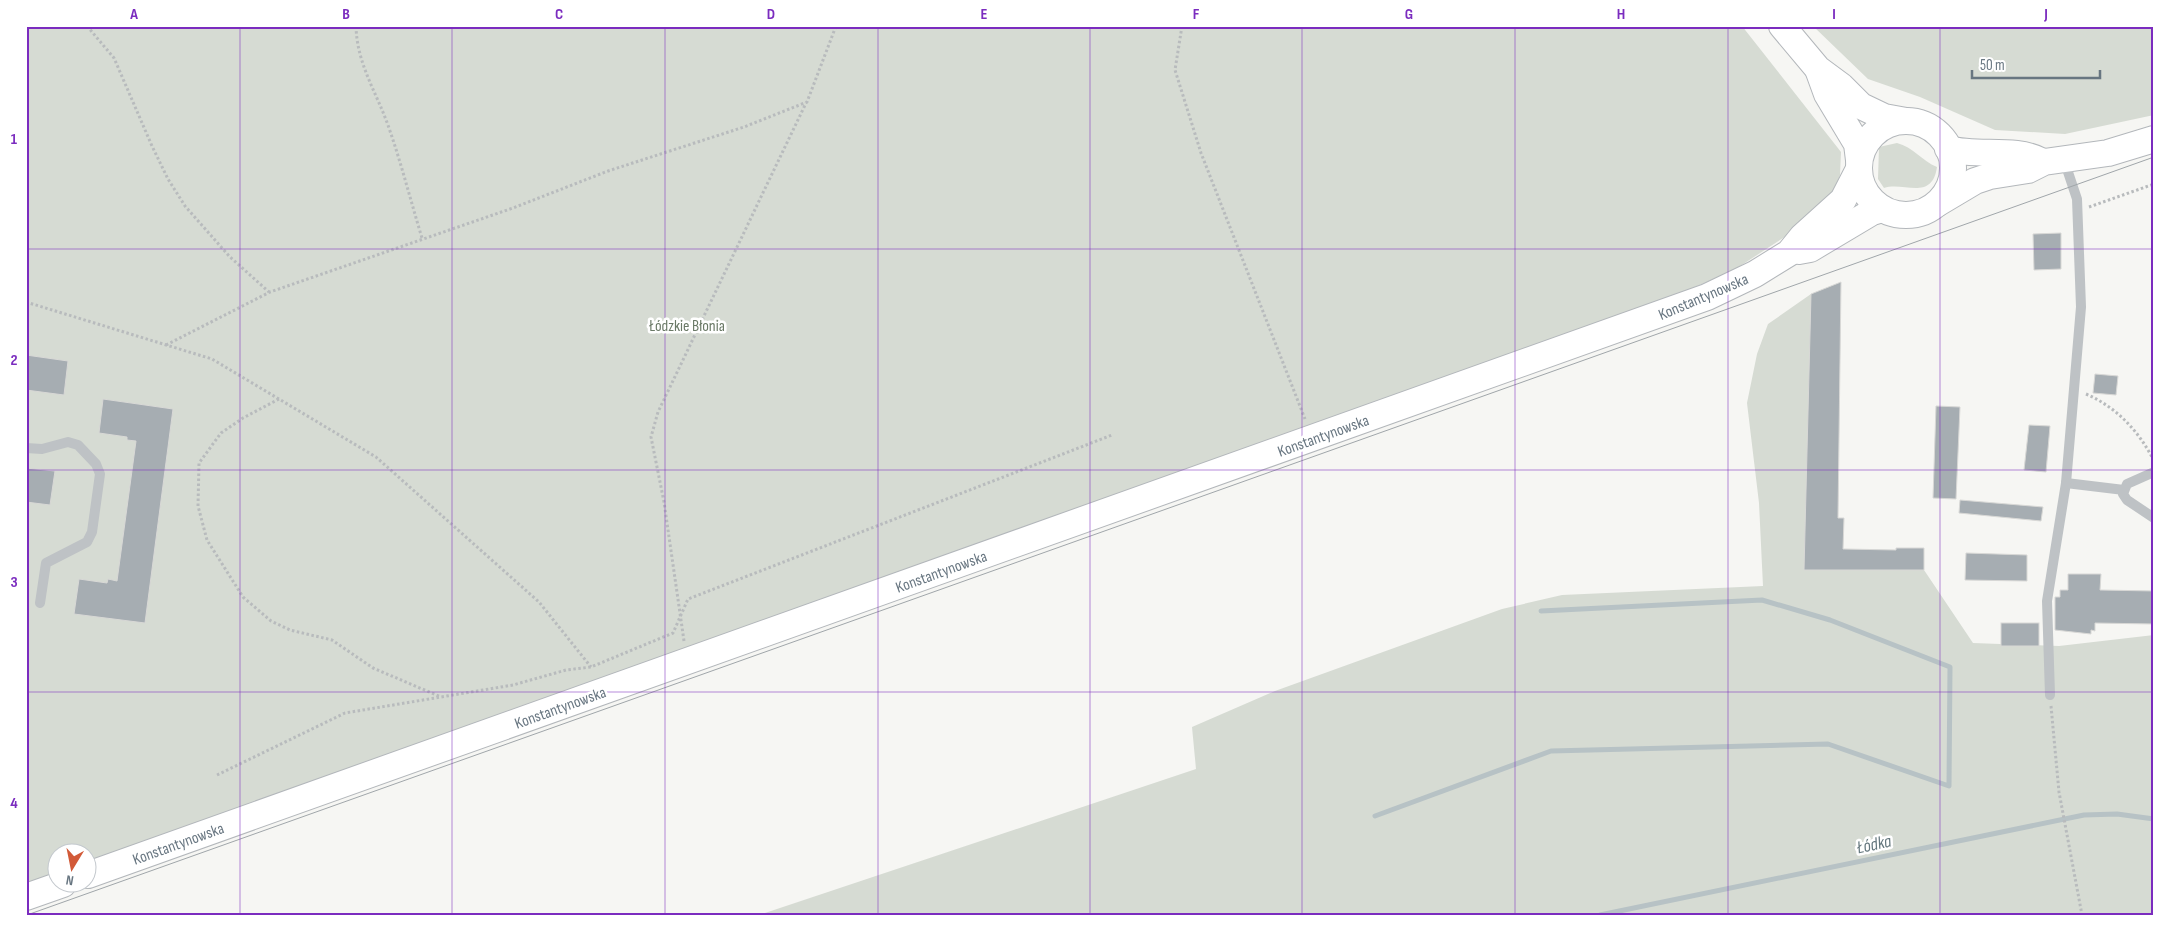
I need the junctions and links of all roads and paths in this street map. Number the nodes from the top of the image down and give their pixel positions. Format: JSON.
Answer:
{"nodes":[{"id":1,"x":87,"y":26,"type":"edge"},
{"id":2,"x":356,"y":26,"type":"edge"},
{"id":3,"x":836,"y":26,"type":"edge"},
{"id":4,"x":1182,"y":26,"type":"edge"},
{"id":5,"x":1782,"y":26,"type":"edge"},
{"id":6,"x":1818,"y":69,"type":"junction"},
{"id":7,"x":807,"y":102,"type":"junction"},
{"id":8,"x":1907,"y":122,"type":"junction"},
{"id":9,"x":2154,"y":139,"type":"edge"},
{"id":10,"x":1948,"y":148,"type":"junction"},
{"id":11,"x":2054,"y":161,"type":"junction"},
{"id":12,"x":1859,"y":165,"type":"junction"},
{"id":13,"x":2154,"y":184,"type":"edge"},
{"id":14,"x":1935,"y":205,"type":"junction"},
{"id":15,"x":1882,"y":209,"type":"junction"},
{"id":16,"x":2078,"y":211,"type":"junction"},
{"id":17,"x":422,"y":238,"type":"junction"},
{"id":18,"x":1789,"y":253,"type":"junction"},
{"id":19,"x":270,"y":292,"type":"junction"},
{"id":20,"x":26,"y":302,"type":"edge"},
{"id":21,"x":166,"y":345,"type":"junction"},
{"id":22,"x":2075,"y":392,"type":"junction"},
{"id":23,"x":279,"y":399,"type":"junction"},
{"id":24,"x":1112,"y":435,"type":"dead end"},
{"id":25,"x":1313,"y":439,"type":"junction"},
{"id":26,"x":26,"y":448,"type":"edge"},
{"id":27,"x":2154,"y":459,"type":"edge"},
{"id":28,"x":2154,"y":472,"type":"edge"},
{"id":29,"x":2066,"y":482,"type":"junction"},
{"id":30,"x":2124,"y":490,"type":"junction"},
{"id":31,"x":2154,"y":518,"type":"edge"},
{"id":32,"x":40,"y":603,"type":"dead end"},
{"id":33,"x":680,"y":618,"type":"junction"},
{"id":34,"x":686,"y":662,"type":"junction"},
{"id":35,"x":591,"y":666,"type":"junction"},
{"id":36,"x":609,"y":689,"type":"junction"},
{"id":37,"x":2050,"y":695,"type":"joint"},
{"id":38,"x":441,"y":697,"type":"junction"},
{"id":39,"x":217,"y":775,"type":"dead end"},
{"id":40,"x":98,"y":871,"type":"edge"},
{"id":41,"x":48,"y":889,"type":"edge"},
{"id":42,"x":26,"y":896,"type":"edge"},
{"id":43,"x":2082,"y":915,"type":"edge"}],
"edges":[{"from":1,"to":19,"type":"path"},
{"from":2,"to":17,"type":"path"},
{"from":3,"to":7,"type":"path"},
{"from":4,"to":25,"type":"path"},
{"from":5,"to":6,"type":"main road"},
{"from":6,"to":8,"type":"main road"},
{"from":6,"to":12,"type":"main road"},
{"from":7,"to":17,"type":"path"},
{"from":7,"to":33,"type":"path"},
{"from":8,"to":10,"type":"main road"},
{"from":8,"to":12,"type":"main road"},
{"from":9,"to":11,"type":"main road"},
{"from":10,"to":11,"type":"main road"},
{"from":10,"to":14,"type":"main road"},
{"from":11,"to":14,"type":"main road"},
{"from":11,"to":16,"type":"lane"},
{"from":12,"to":15,"type":"main road"},
{"from":12,"to":18,"type":"main road","name":"Konstantynowska"},
{"from":13,"to":16,"type":"path"},
{"from":14,"to":15,"type":"main road"},
{"from":15,"to":18,"type":"main road","name":"Konstantynowska"},
{"from":16,"to":22,"type":"lane"},
{"from":17,"to":19,"type":"path"},
{"from":18,"to":25,"type":"main road","name":"Konstantynowska"},
{"from":19,"to":21,"type":"path"},
{"from":20,"to":21,"type":"path"},
{"from":21,"to":23,"type":"path"},
{"from":22,"to":27,"type":"path"},
{"from":22,"to":29,"type":"lane"},
{"from":23,"to":35,"type":"path"},
{"from":23,"to":38,"type":"path"},
{"from":24,"to":33,"type":"path"},
{"from":25,"to":34,"type":"main road","name":"Konstantynowska"},
{"from":26,"to":32,"type":"lane"},
{"from":28,"to":30,"type":"lane"},
{"from":29,"to":30,"type":"lane"},
{"from":29,"to":37,"type":"lane"},
{"from":30,"to":31,"type":"lane"},
{"from":33,"to":34,"type":"path"},
{"from":33,"to":35,"type":"path"},
{"from":34,"to":36,"type":"main road","name":"Konstantynowska"},
{"from":35,"to":36,"type":"path"},
{"from":35,"to":38,"type":"path"},
{"from":36,"to":40,"type":"main road","name":"Konstantynowska"},
{"from":37,"to":43,"type":"path"},
{"from":38,"to":39,"type":"path"},
{"from":41,"to":42,"type":"main road"}]}
